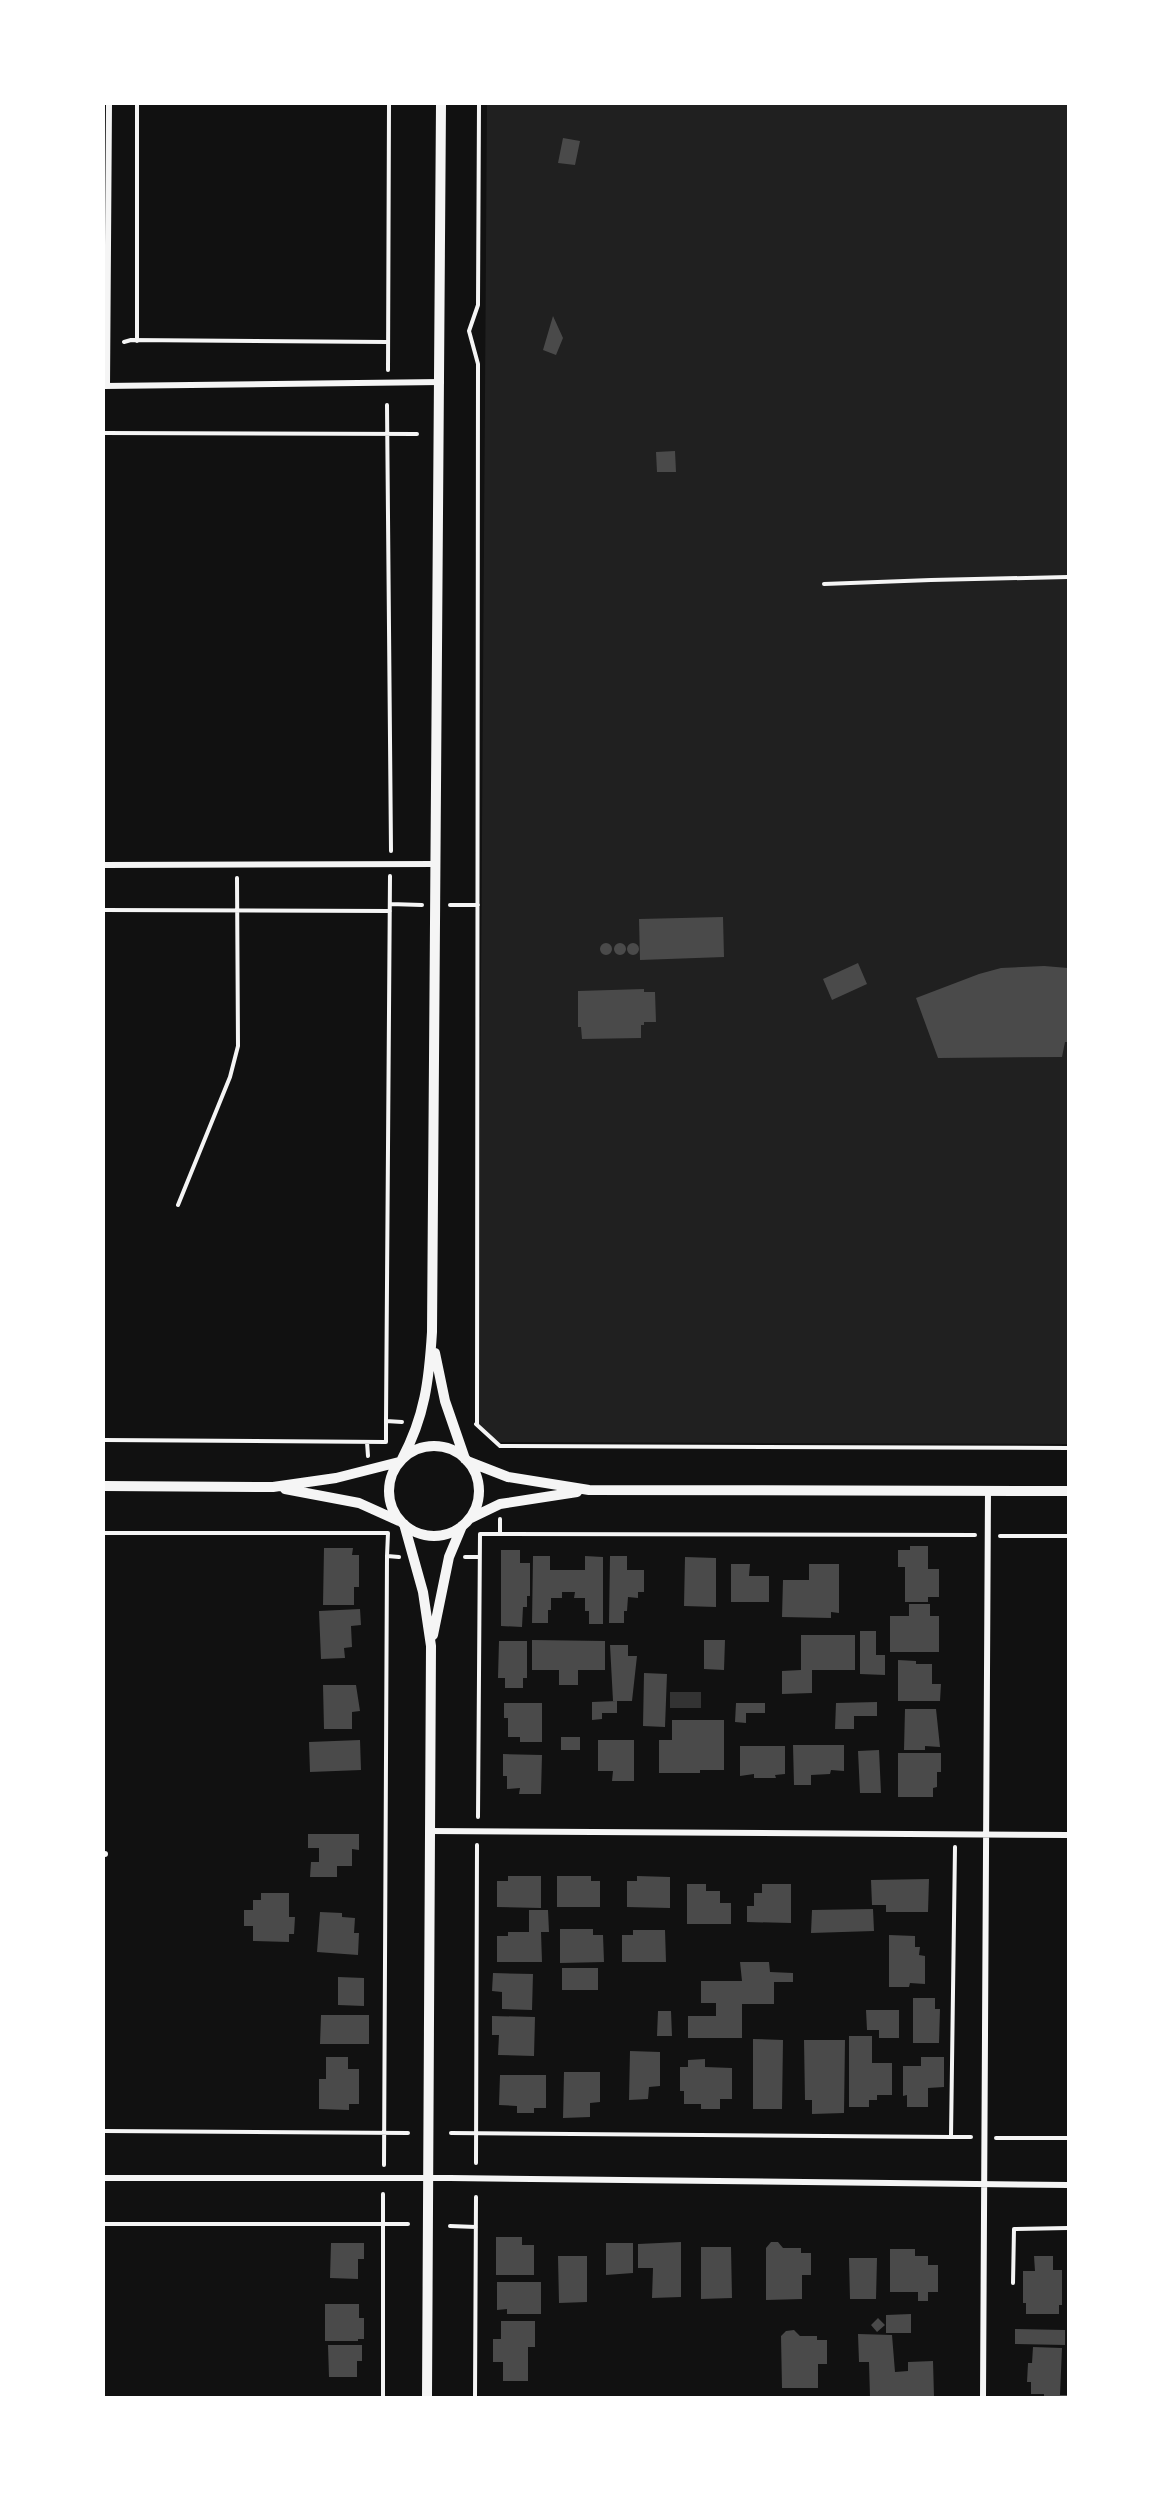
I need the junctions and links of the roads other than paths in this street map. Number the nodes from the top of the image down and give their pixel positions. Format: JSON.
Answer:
{"nodes":[{"id":1,"x":109,"y":104,"type":"edge"},
{"id":2,"x":441,"y":104,"type":"edge"},
{"id":3,"x":441,"y":382,"type":"junction"},
{"id":4,"x":105,"y":386,"type":"edge"},
{"id":5,"x":436,"y":864,"type":"junction"},
{"id":6,"x":104,"y":865,"type":"edge"},
{"id":7,"x":432,"y":1332,"type":"junction"},
{"id":8,"x":466,"y":1460,"type":"junction"},
{"id":9,"x":400,"y":1461,"type":"junction"},
{"id":10,"x":104,"y":1486,"type":"edge"},
{"id":11,"x":273,"y":1487,"type":"junction"},
{"id":12,"x":589,"y":1490,"type":"junction"},
{"id":13,"x":988,"y":1491,"type":"junction"},
{"id":14,"x":1068,"y":1491,"type":"edge"},
{"id":15,"x":403,"y":1523,"type":"junction"},
{"id":16,"x":463,"y":1524,"type":"junction"},
{"id":17,"x":431,"y":1646,"type":"junction"},
{"id":18,"x":430,"y":1831,"type":"junction"},
{"id":19,"x":986,"y":1834,"type":"junction"},
{"id":20,"x":1068,"y":1835,"type":"edge"},
{"id":21,"x":104,"y":2178,"type":"edge"},
{"id":22,"x":428,"y":2178,"type":"junction"},
{"id":23,"x":985,"y":2185,"type":"junction"},
{"id":24,"x":1068,"y":2185,"type":"edge"},
{"id":25,"x":427,"y":2397,"type":"edge"},
{"id":26,"x":983,"y":2397,"type":"edge"}],
"edges":[{"from":1,"to":4,"type":"street"},
{"from":2,"to":3,"type":"street"},
{"from":3,"to":4,"type":"street"},
{"from":3,"to":5,"type":"street"},
{"from":5,"to":6,"type":"street"},
{"from":5,"to":7,"type":"street"},
{"from":7,"to":8,"type":"street"},
{"from":7,"to":9,"type":"street"},
{"from":8,"to":9,"type":"street"},
{"from":8,"to":12,"type":"street"},
{"from":8,"to":16,"type":"street"},
{"from":9,"to":11,"type":"street"},
{"from":9,"to":15,"type":"street"},
{"from":10,"to":11,"type":"street"},
{"from":11,"to":15,"type":"street"},
{"from":12,"to":13,"type":"street"},
{"from":12,"to":16,"type":"street"},
{"from":13,"to":14,"type":"street"},
{"from":13,"to":19,"type":"street"},
{"from":15,"to":16,"type":"street"},
{"from":15,"to":17,"type":"street"},
{"from":16,"to":17,"type":"street"},
{"from":17,"to":18,"type":"street"},
{"from":18,"to":19,"type":"street"},
{"from":18,"to":22,"type":"street"},
{"from":19,"to":20,"type":"street"},
{"from":19,"to":23,"type":"street"},
{"from":21,"to":22,"type":"street"},
{"from":22,"to":23,"type":"street"},
{"from":22,"to":25,"type":"street"},
{"from":23,"to":24,"type":"street"},
{"from":23,"to":26,"type":"street"}]}
